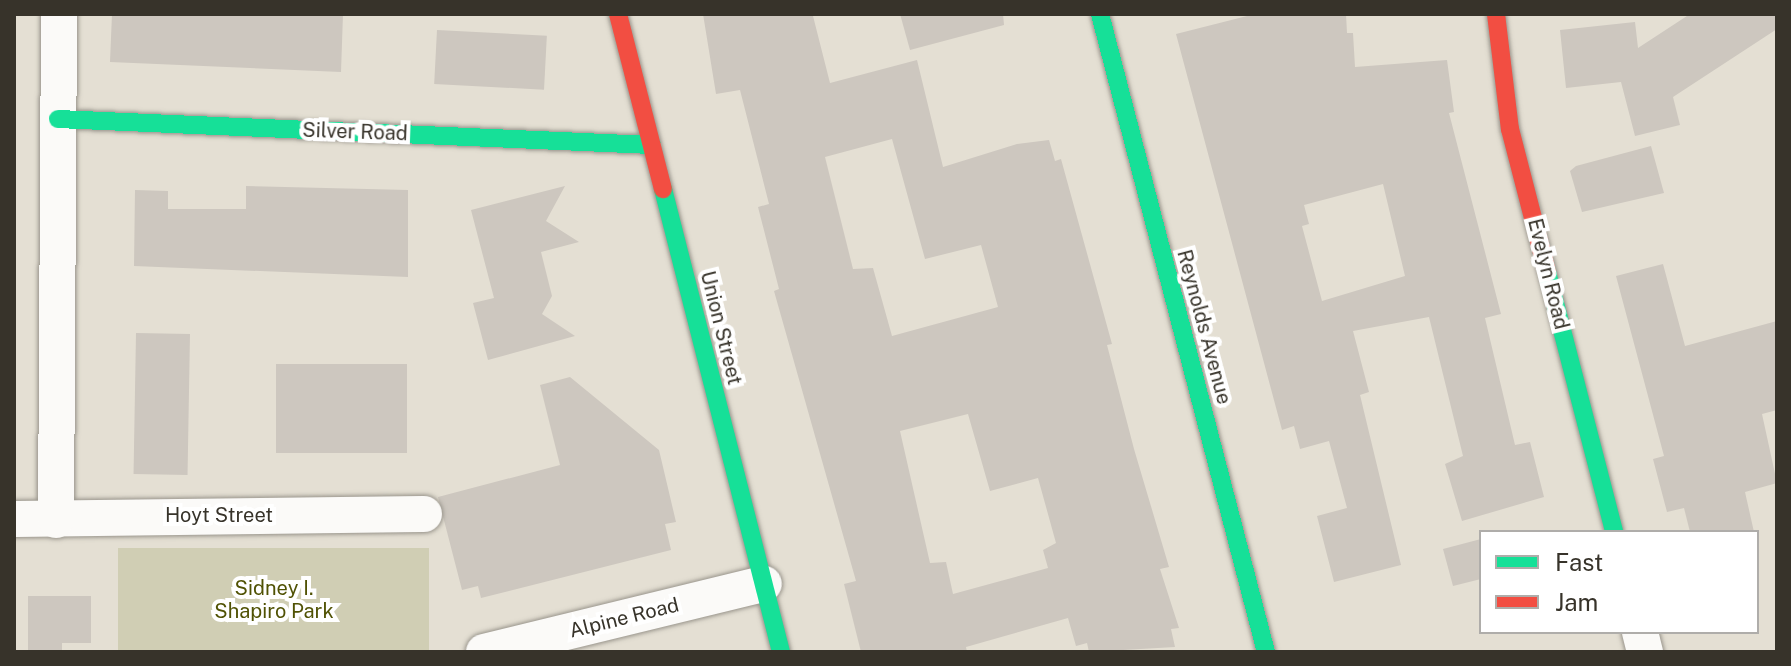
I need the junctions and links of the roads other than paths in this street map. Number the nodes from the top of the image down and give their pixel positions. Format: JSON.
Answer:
{"nodes":[{"id":1,"x":59,"y":14,"type":"edge"},
{"id":2,"x":618,"y":14,"type":"edge"},
{"id":3,"x":1100,"y":14,"type":"edge"},
{"id":4,"x":1496,"y":14,"type":"edge"},
{"id":5,"x":58,"y":119,"type":"junction"},
{"id":6,"x":651,"y":145,"type":"junction"},
{"id":7,"x":424,"y":514,"type":"dead end"},
{"id":8,"x":14,"y":519,"type":"edge"},
{"id":9,"x":56,"y":520,"type":"junction"},
{"id":10,"x":1613,"y":530,"type":"edge"},
{"id":11,"x":764,"y":584,"type":"junction"},
{"id":12,"x":484,"y":652,"type":"edge"},
{"id":13,"x":781,"y":652,"type":"edge"},
{"id":14,"x":1266,"y":652,"type":"edge"}],
"edges":[{"from":1,"to":5,"type":"street"},
{"from":2,"to":6,"type":"street","name":"Union Street"},
{"from":3,"to":14,"type":"street","name":"Reynolds Avenue"},
{"from":4,"to":10,"type":"street","name":"Evelyn Road"},
{"from":5,"to":6,"type":"street","name":"Silver Road"},
{"from":5,"to":9,"type":"street"},
{"from":6,"to":11,"type":"street","name":"Union Street"},
{"from":7,"to":9,"type":"street","name":"Hoyt Street"},
{"from":8,"to":9,"type":"street","name":"Hoyt Street"},
{"from":11,"to":12,"type":"street","name":"Alpine Road"},
{"from":11,"to":13,"type":"street","name":"Union Street"}]}
